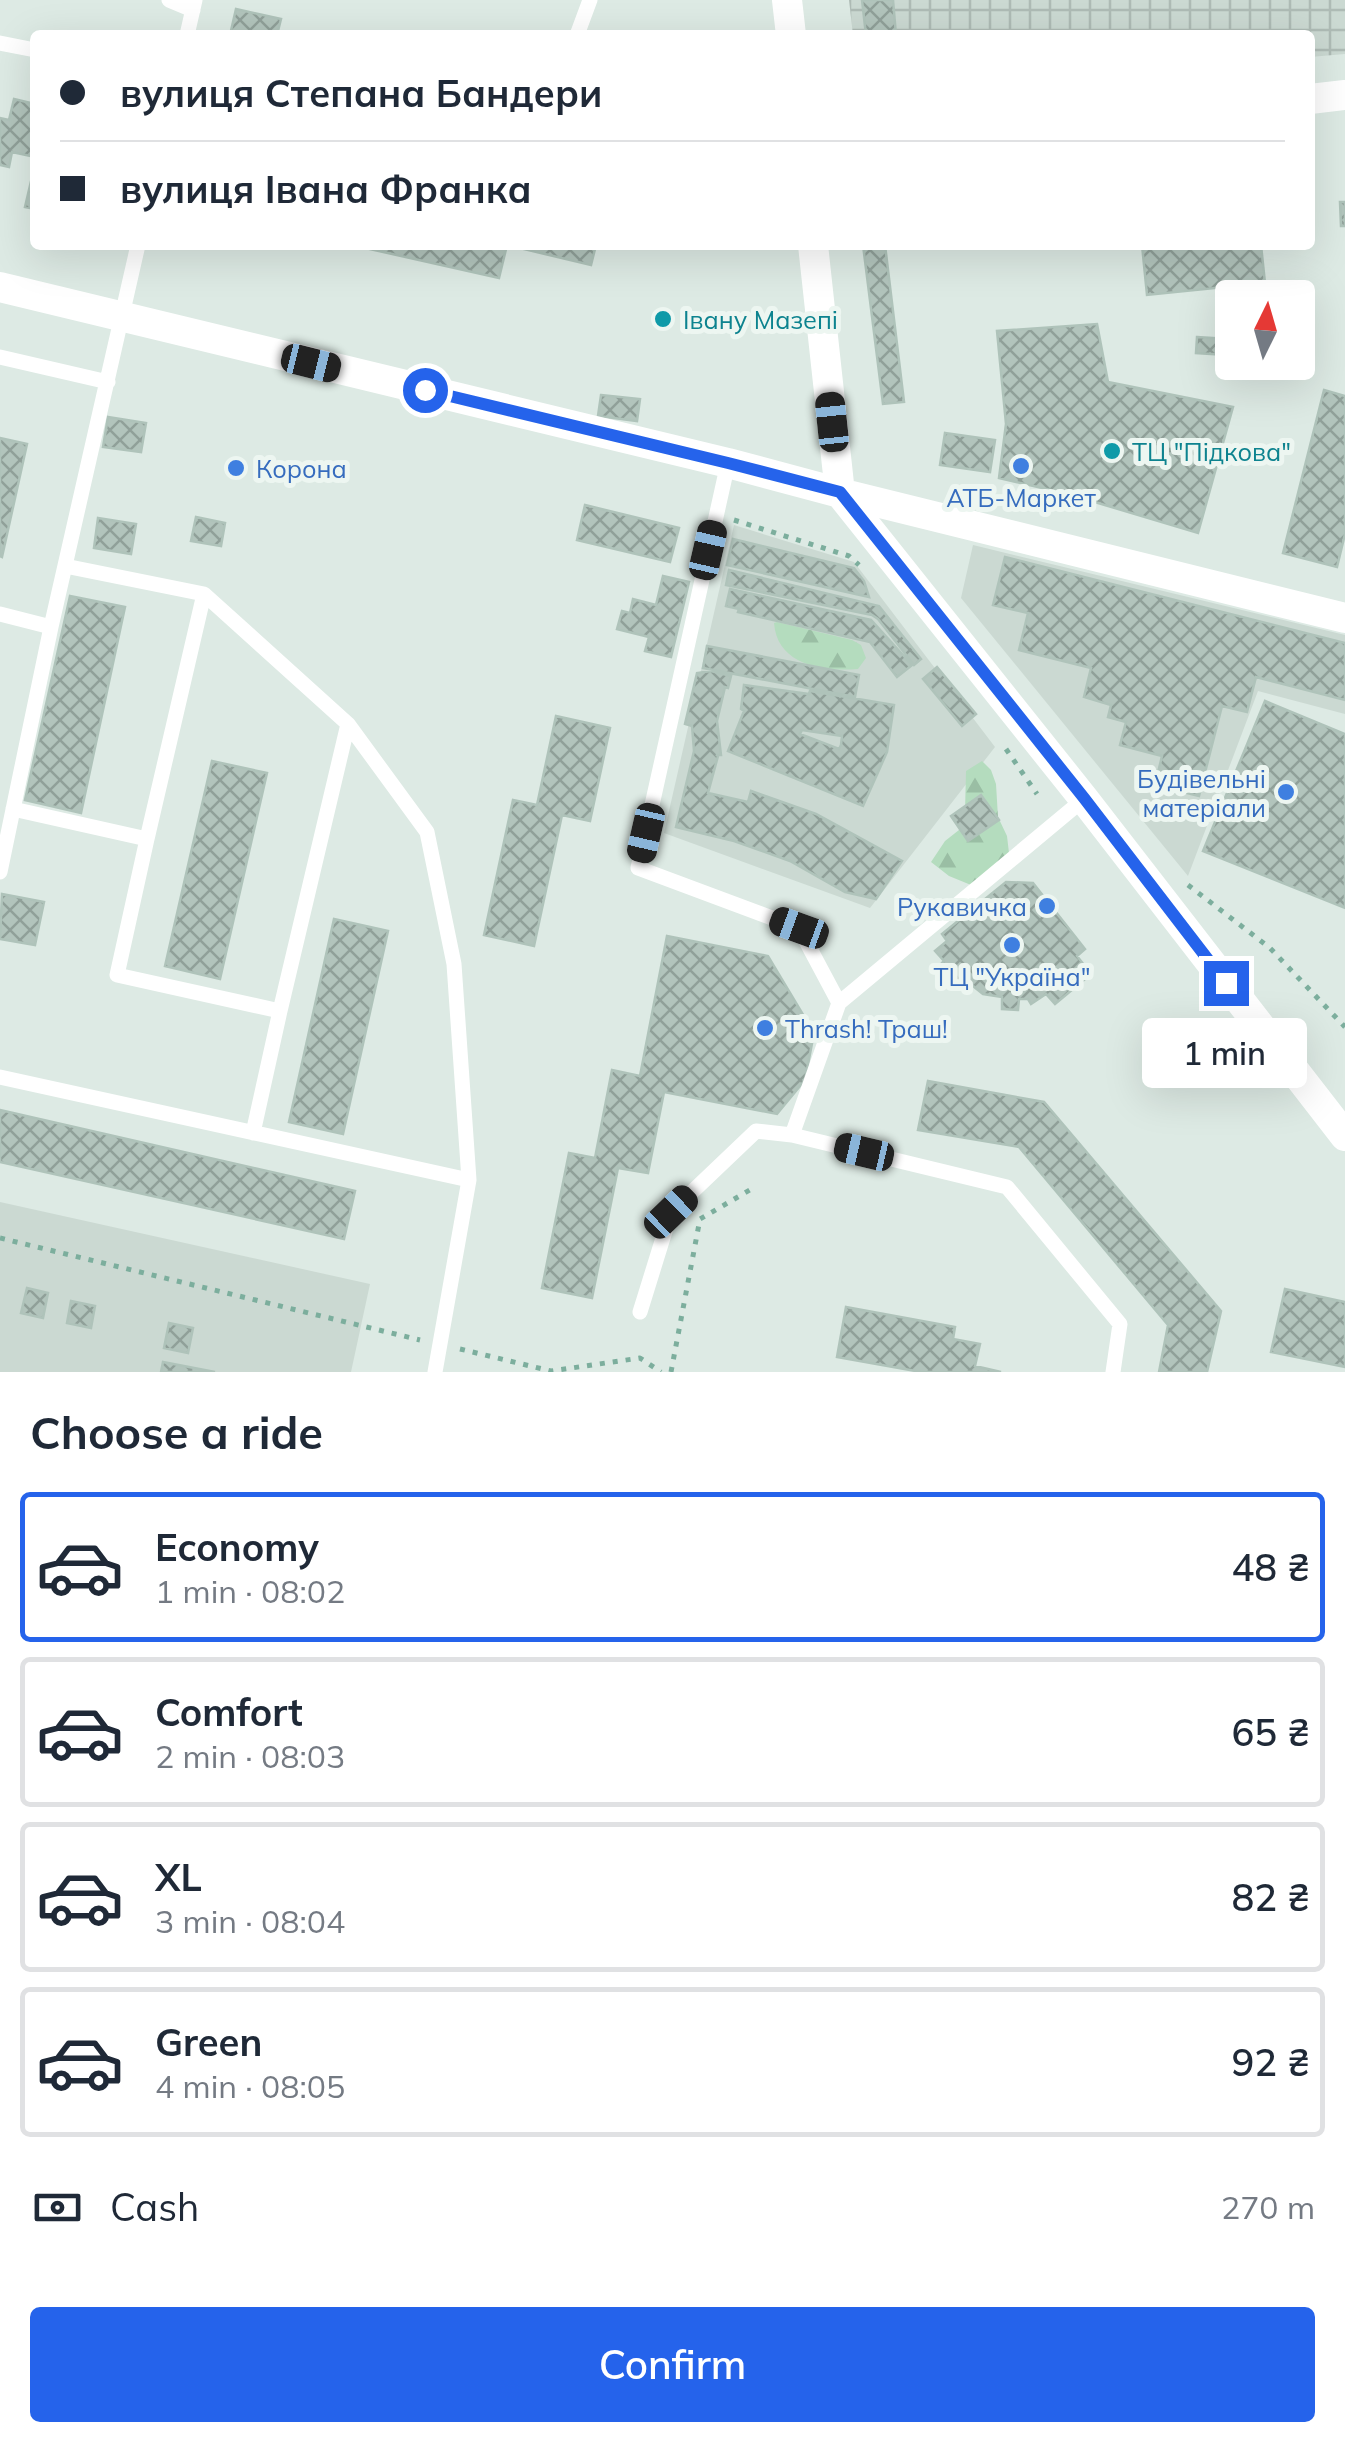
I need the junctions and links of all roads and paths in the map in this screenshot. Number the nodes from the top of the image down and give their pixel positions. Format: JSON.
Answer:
{"nodes":[{"id":1,"x":170,"y":0,"type":"edge"},
{"id":2,"x":590,"y":0,"type":"edge"},
{"id":3,"x":787,"y":0,"type":"edge"},
{"id":4,"x":194,"y":5,"type":"edge"},
{"id":5,"x":187,"y":30,"type":"edge"},
{"id":6,"x":579,"y":30,"type":"edge"},
{"id":7,"x":790,"y":30,"type":"edge"},
{"id":8,"x":0,"y":43,"type":"edge"},
{"id":9,"x":30,"y":49,"type":"edge"},
{"id":10,"x":1345,"y":95,"type":"edge"},
{"id":11,"x":1315,"y":98,"type":"edge"},
{"id":12,"x":137,"y":250,"type":"edge"},
{"id":13,"x":815,"y":250,"type":"edge"},
{"id":14,"x":0,"y":287,"type":"edge"},
{"id":15,"x":121,"y":318,"type":"junction"},
{"id":16,"x":0,"y":357,"type":"edge"},
{"id":17,"x":108,"y":382,"type":"junction"},
{"id":18,"x":728,"y":463,"type":"junction"},
{"id":19,"x":840,"y":492,"type":"junction"},
{"id":20,"x":716,"y":514,"type":"junction"},
{"id":21,"x":65,"y":566,"type":"junction"},
{"id":22,"x":864,"y":569,"type":"dead end"},
{"id":23,"x":204,"y":594,"type":"junction"},
{"id":24,"x":0,"y":614,"type":"edge"},
{"id":25,"x":1345,"y":618,"type":"edge"},
{"id":26,"x":51,"y":627,"type":"junction"},
{"id":27,"x":348,"y":724,"type":"junction"},
{"id":28,"x":998,"y":738,"type":"dead end"},
{"id":29,"x":1037,"y":794,"type":"dead end"},
{"id":30,"x":1084,"y":798,"type":"junction"},
{"id":31,"x":13,"y":809,"type":"junction"},
{"id":32,"x":148,"y":839,"type":"junction"},
{"id":33,"x":0,"y":872,"type":"edge"},
{"id":34,"x":1177,"y":877,"type":"dead end"},
{"id":35,"x":839,"y":1004,"type":"junction"},
{"id":36,"x":280,"y":1010,"type":"junction"},
{"id":37,"x":1345,"y":1027,"type":"edge"},
{"id":38,"x":0,"y":1077,"type":"edge"},
{"id":39,"x":253,"y":1133,"type":"junction"},
{"id":40,"x":792,"y":1136,"type":"junction"},
{"id":41,"x":1345,"y":1136,"type":"edge"},
{"id":42,"x":469,"y":1180,"type":"junction"},
{"id":43,"x":754,"y":1188,"type":"dead end"},
{"id":44,"x":0,"y":1238,"type":"edge"},
{"id":45,"x":640,"y":1312,"type":"dead end"},
{"id":46,"x":440,"y":1344,"type":"junction"},
{"id":47,"x":435,"y":1372,"type":"edge"},
{"id":48,"x":661,"y":1372,"type":"edge"},
{"id":49,"x":672,"y":1372,"type":"edge"},
{"id":50,"x":1114,"y":1372,"type":"edge"}],
"edges":[{"from":1,"to":4,"type":"lane"},
{"from":2,"to":6,"type":"lane"},
{"from":3,"to":7,"type":"street"},
{"from":4,"to":5,"type":"lane"},
{"from":8,"to":9,"type":"lane"},
{"from":10,"to":11,"type":"street"},
{"from":12,"to":15,"type":"lane"},
{"from":13,"to":19,"type":"street"},
{"from":14,"to":15,"type":"street"},
{"from":15,"to":17,"type":"lane"},
{"from":15,"to":18,"type":"street"},
{"from":16,"to":17,"type":"lane"},
{"from":17,"to":21,"type":"lane"},
{"from":18,"to":19,"type":"street"},
{"from":18,"to":20,"type":"lane"},
{"from":19,"to":25,"type":"street"},
{"from":19,"to":30,"type":"street"},
{"from":20,"to":22,"type":"path"},
{"from":20,"to":35,"type":"lane"},
{"from":21,"to":23,"type":"lane"},
{"from":21,"to":26,"type":"lane"},
{"from":23,"to":27,"type":"lane"},
{"from":23,"to":32,"type":"lane"},
{"from":24,"to":26,"type":"lane"},
{"from":26,"to":31,"type":"lane"},
{"from":27,"to":36,"type":"lane"},
{"from":27,"to":42,"type":"lane"},
{"from":28,"to":29,"type":"path"},
{"from":30,"to":35,"type":"lane"},
{"from":30,"to":41,"type":"street"},
{"from":31,"to":32,"type":"lane"},
{"from":31,"to":33,"type":"lane"},
{"from":32,"to":36,"type":"lane"},
{"from":34,"to":37,"type":"path"},
{"from":35,"to":40,"type":"lane"},
{"from":36,"to":39,"type":"lane"},
{"from":38,"to":39,"type":"lane"},
{"from":39,"to":42,"type":"lane"},
{"from":40,"to":45,"type":"lane"},
{"from":40,"to":50,"type":"lane"},
{"from":42,"to":46,"type":"lane"},
{"from":43,"to":49,"type":"path"},
{"from":44,"to":46,"type":"path"},
{"from":46,"to":47,"type":"lane"},
{"from":46,"to":48,"type":"path"}]}
